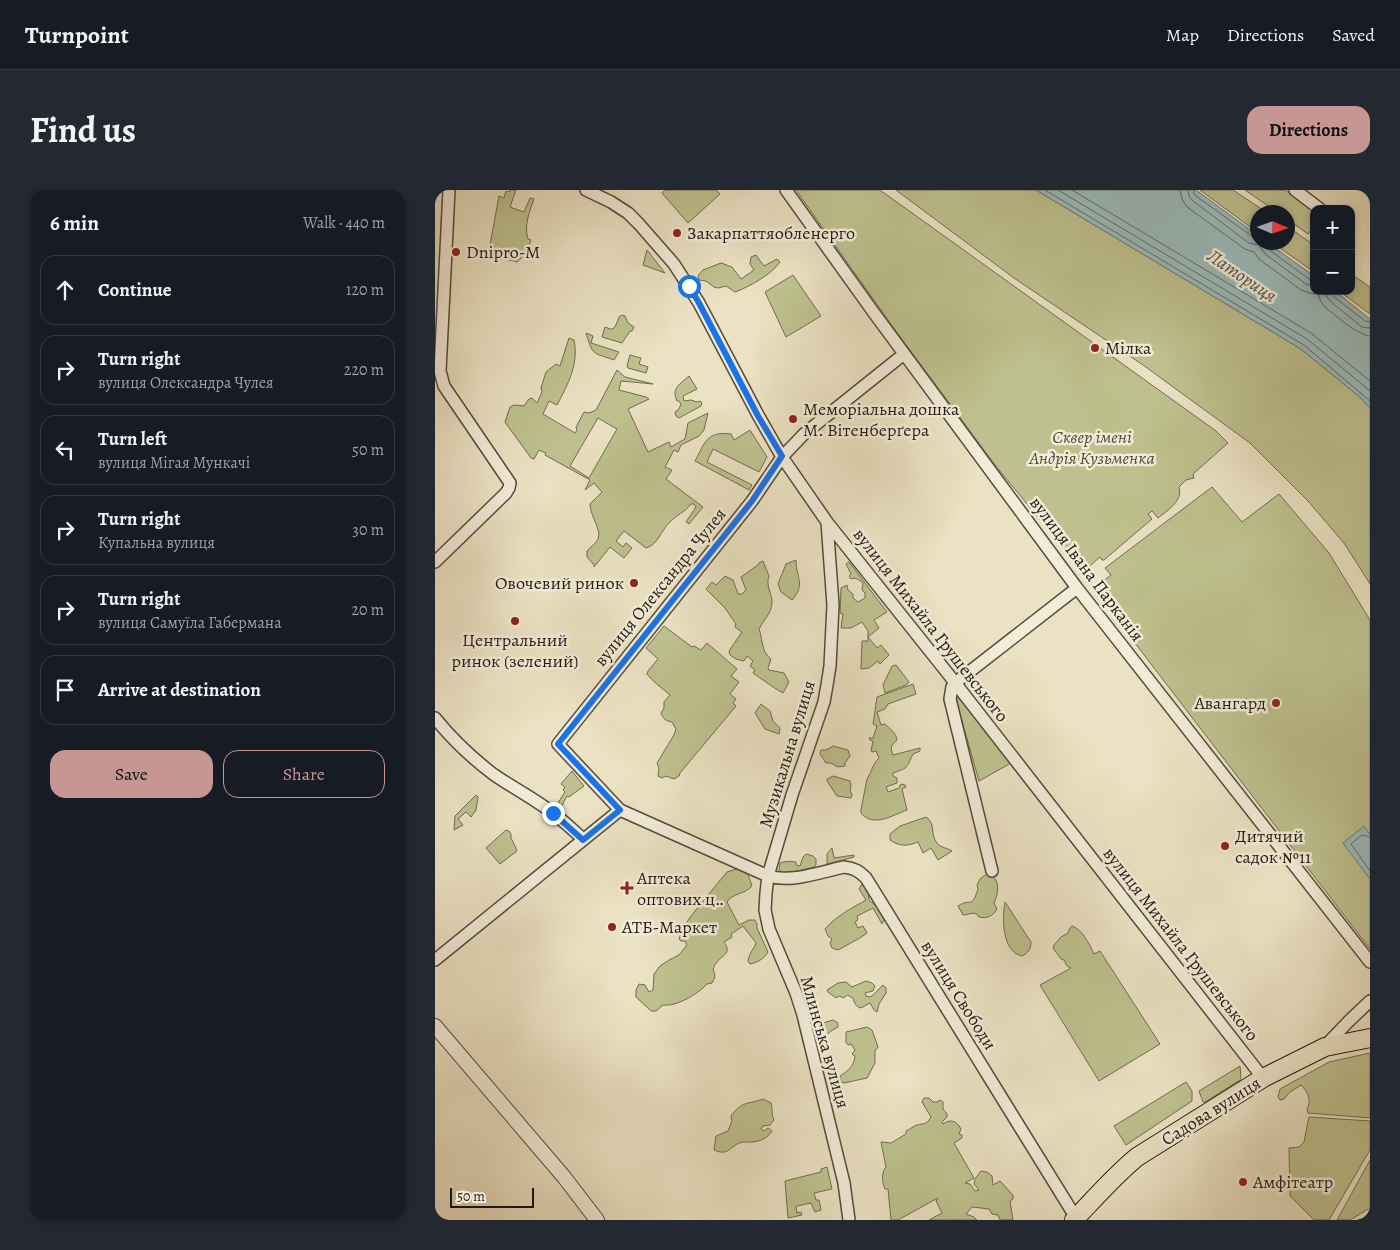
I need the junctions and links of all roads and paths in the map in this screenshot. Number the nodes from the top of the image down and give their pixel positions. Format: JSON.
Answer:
{"nodes":[{"id":1,"x":449,"y":190,"type":"edge"},
{"id":2,"x":587,"y":190,"type":"edge"},
{"id":3,"x":786,"y":190,"type":"edge"},
{"id":4,"x":1295,"y":190,"type":"edge"},
{"id":5,"x":1315,"y":205,"type":"edge"},
{"id":6,"x":904,"y":354,"type":"junction"},
{"id":7,"x":782,"y":456,"type":"junction"},
{"id":8,"x":827,"y":522,"type":"junction"},
{"id":9,"x":435,"y":562,"type":"edge"},
{"id":10,"x":1077,"y":588,"type":"junction"},
{"id":11,"x":955,"y":683,"type":"junction"},
{"id":12,"x":435,"y":718,"type":"edge"},
{"id":13,"x":620,"y":810,"type":"junction"},
{"id":14,"x":583,"y":840,"type":"junction"},
{"id":15,"x":992,"y":871,"type":"dead end"},
{"id":16,"x":768,"y":876,"type":"junction"},
{"id":17,"x":435,"y":960,"type":"edge"},
{"id":18,"x":1370,"y":962,"type":"edge"},
{"id":19,"x":1370,"y":1001,"type":"edge"},
{"id":20,"x":435,"y":1026,"type":"edge"},
{"id":21,"x":1370,"y":1038,"type":"edge"},
{"id":22,"x":1325,"y":1047,"type":"junction"},
{"id":23,"x":1263,"y":1078,"type":"junction"},
{"id":24,"x":1075,"y":1219,"type":"edge"},
{"id":25,"x":597,"y":1220,"type":"edge"},
{"id":26,"x":849,"y":1220,"type":"edge"}],
"edges":[{"from":1,"to":9,"type":"street"},
{"from":2,"to":7,"type":"street","name":"вулиця Михайла Грушевського"},
{"from":3,"to":6,"type":"street","name":"вулиця Івана Парканія"},
{"from":4,"to":5,"type":"street"},
{"from":6,"to":7,"type":"street","name":"вулиця Олександра Чулея"},
{"from":6,"to":10,"type":"street","name":"вулиця Івана Парканія"},
{"from":7,"to":8,"type":"street","name":"вулиця Михайла Грушевського"},
{"from":7,"to":13,"type":"street","name":"вулиця Олександра Чулея"},
{"from":8,"to":11,"type":"street","name":"вулиця Михайла Грушевського"},
{"from":8,"to":16,"type":"street","name":"Музикальна вулиця"},
{"from":10,"to":11,"type":"street"},
{"from":10,"to":18,"type":"street","name":"вулиця Івана Парканія"},
{"from":11,"to":15,"type":"street"},
{"from":11,"to":23,"type":"street","name":"вулиця Михайла Грушевського"},
{"from":12,"to":14,"type":"street"},
{"from":13,"to":14,"type":"street"},
{"from":13,"to":16,"type":"street","name":"вулиця Свободи"},
{"from":14,"to":17,"type":"street"},
{"from":16,"to":24,"type":"street","name":"вулиця Свободи"},
{"from":16,"to":26,"type":"street","name":"Млинська вулиця"},
{"from":19,"to":22,"type":"street"},
{"from":20,"to":25,"type":"street"},
{"from":21,"to":22,"type":"main road","name":"Садова вулиця"},
{"from":22,"to":23,"type":"main road","name":"Садова вулиця"},
{"from":23,"to":24,"type":"main road","name":"Садова вулиця"}]}
